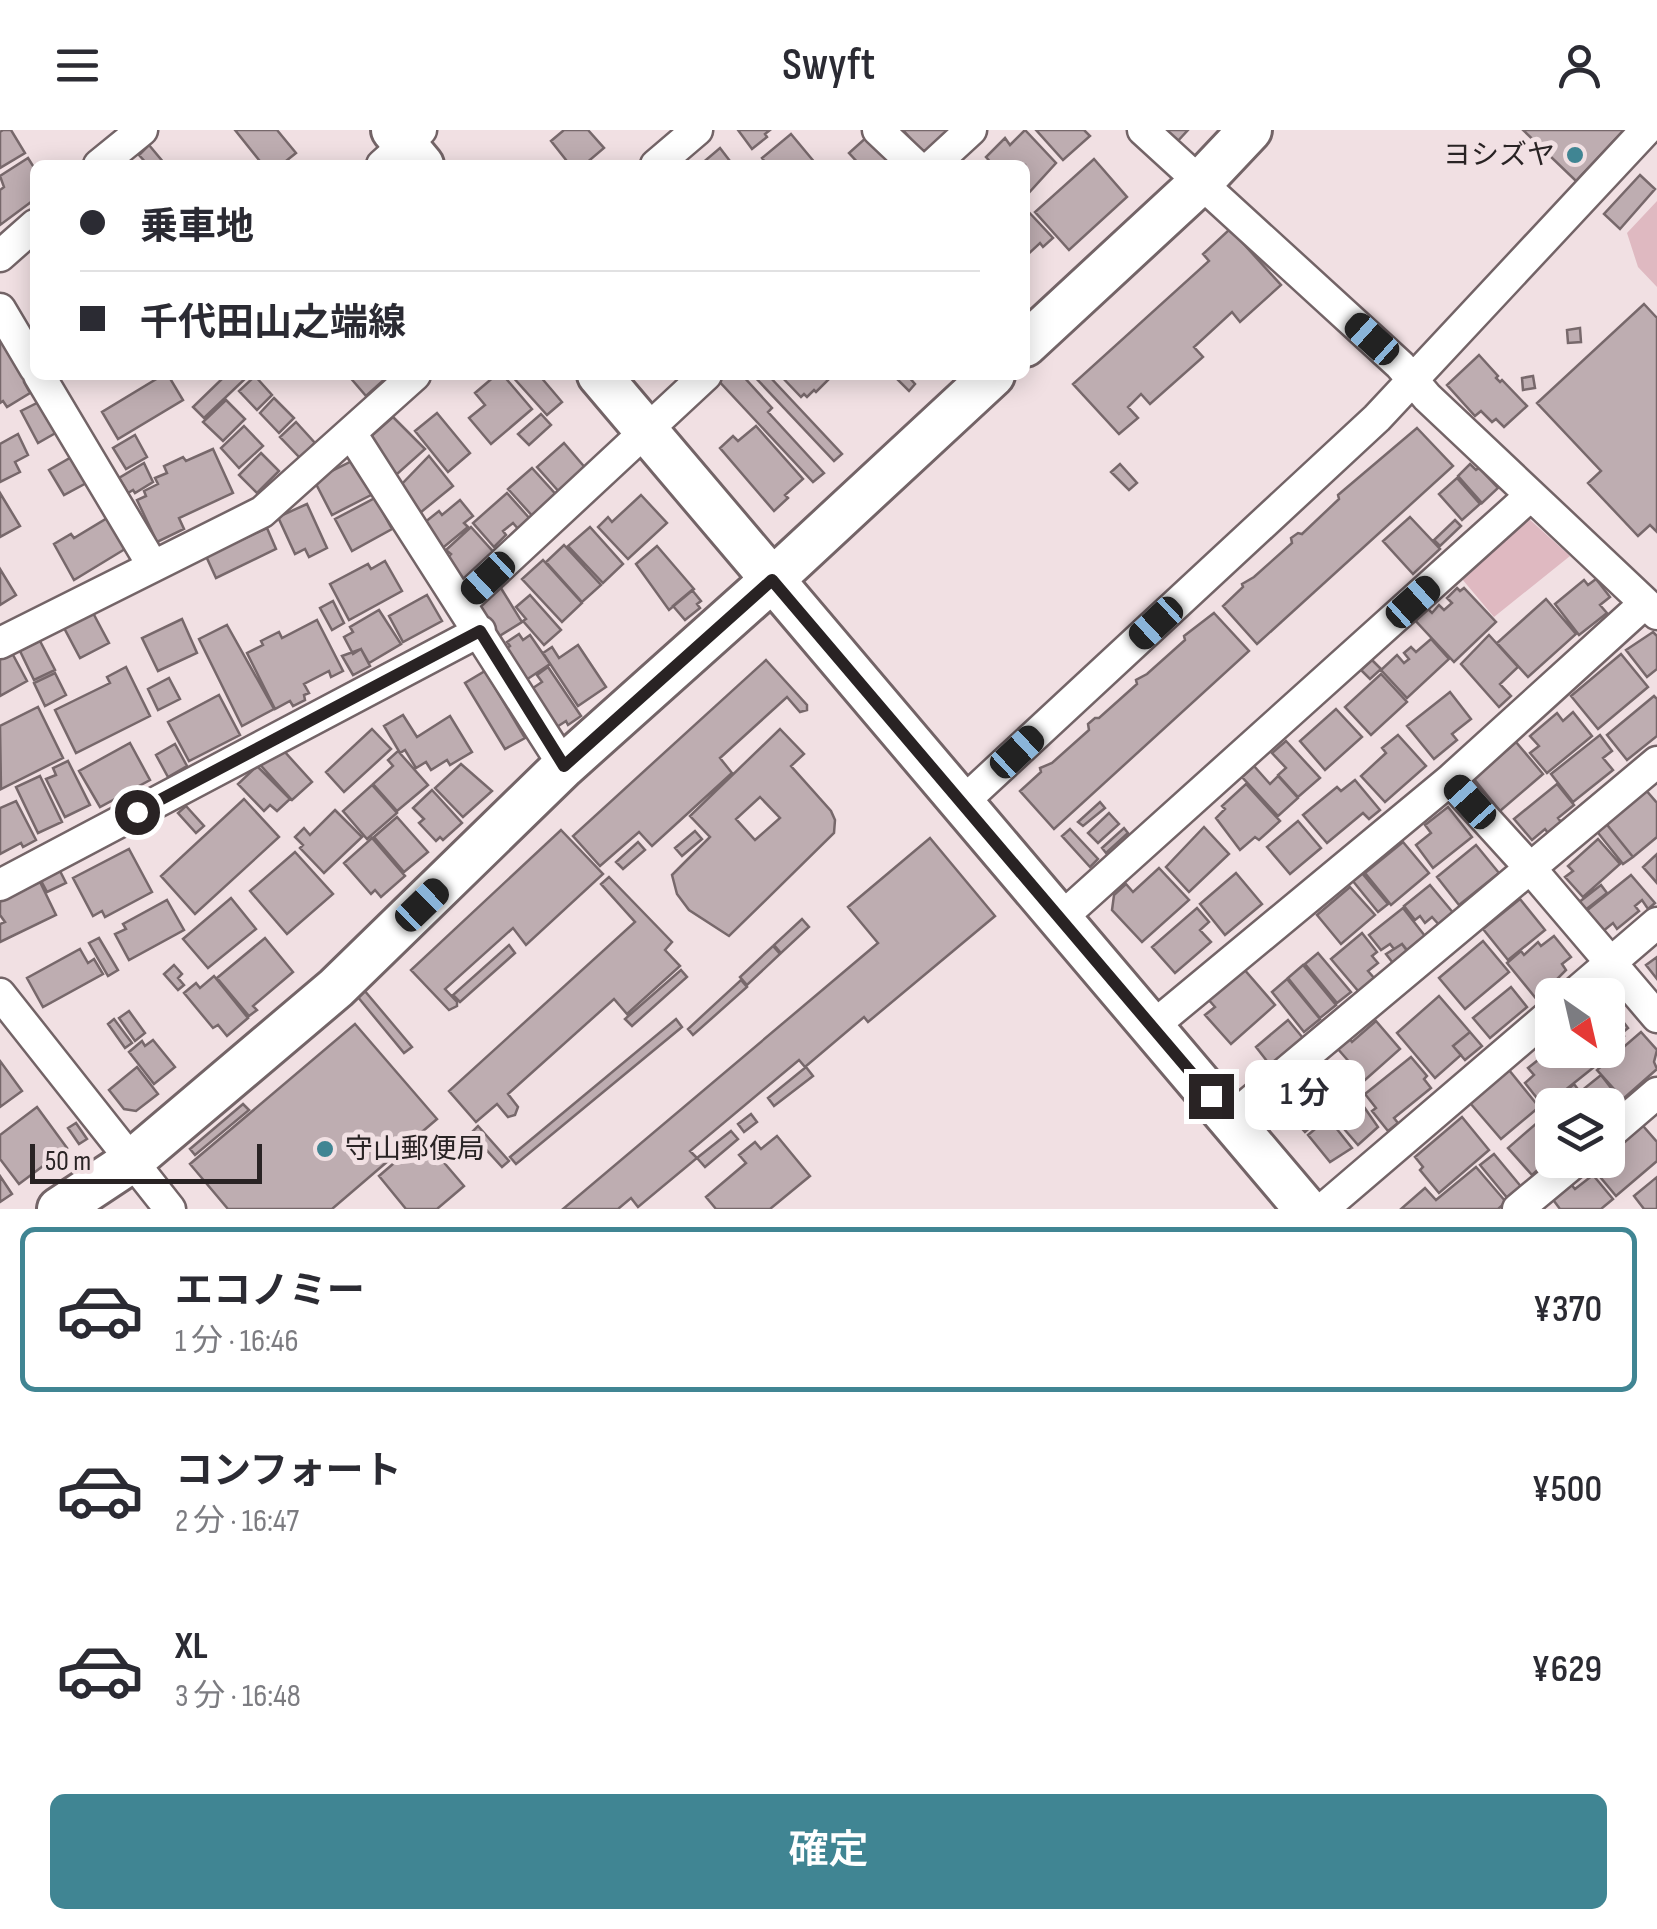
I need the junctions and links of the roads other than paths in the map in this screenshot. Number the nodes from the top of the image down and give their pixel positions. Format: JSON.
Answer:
{"nodes":[{"id":1,"x":142,"y":130,"type":"edge"},
{"id":2,"x":697,"y":130,"type":"edge"},
{"id":3,"x":878,"y":130,"type":"edge"},
{"id":4,"x":971,"y":130,"type":"edge"},
{"id":5,"x":1143,"y":130,"type":"edge"},
{"id":6,"x":1250,"y":130,"type":"edge"},
{"id":7,"x":1646,"y":130,"type":"edge"},
{"id":8,"x":108,"y":160,"type":"edge"},
{"id":9,"x":662,"y":160,"type":"edge"},
{"id":10,"x":910,"y":160,"type":"edge"},
{"id":11,"x":939,"y":160,"type":"edge"},
{"id":12,"x":1200,"y":183,"type":"junction"},
{"id":13,"x":30,"y":229,"type":"edge"},
{"id":14,"x":0,"y":256,"type":"edge"},
{"id":15,"x":0,"y":309,"type":"edge"},
{"id":16,"x":1030,"y":340,"type":"edge"},
{"id":17,"x":30,"y":360,"type":"edge"},
{"id":18,"x":43,"y":380,"type":"edge"},
{"id":19,"x":410,"y":380,"type":"edge"},
{"id":20,"x":603,"y":380,"type":"edge"},
{"id":21,"x":701,"y":380,"type":"edge"},
{"id":22,"x":988,"y":380,"type":"edge"},
{"id":23,"x":1414,"y":381,"type":"junction"},
{"id":24,"x":646,"y":430,"type":"junction"},
{"id":25,"x":351,"y":433,"type":"junction"},
{"id":26,"x":1530,"y":496,"type":"junction"},
{"id":27,"x":153,"y":566,"type":"junction"},
{"id":28,"x":772,"y":580,"type":"junction"},
{"id":29,"x":462,"y":602,"type":"junction"},
{"id":30,"x":1651,"y":608,"type":"edge"},
{"id":31,"x":480,"y":631,"type":"junction"},
{"id":32,"x":0,"y":643,"type":"edge"},
{"id":33,"x":1657,"y":762,"type":"edge"},
{"id":34,"x":564,"y":766,"type":"junction"},
{"id":35,"x":1450,"y":780,"type":"junction"},
{"id":36,"x":962,"y":803,"type":"junction"},
{"id":37,"x":1532,"y":868,"type":"junction"},
{"id":38,"x":0,"y":885,"type":"edge"},
{"id":39,"x":1060,"y":918,"type":"junction"},
{"id":40,"x":1657,"y":923,"type":"edge"},
{"id":41,"x":1610,"y":963,"type":"junction"},
{"id":42,"x":1593,"y":978,"type":"edge"},
{"id":43,"x":0,"y":994,"type":"edge"},
{"id":44,"x":1657,"y":1016,"type":"edge"},
{"id":45,"x":1152,"y":1027,"type":"junction"},
{"id":46,"x":1535,"y":1027,"type":"edge"},
{"id":47,"x":1657,"y":1094,"type":"edge"},
{"id":48,"x":1230,"y":1120,"type":"junction"},
{"id":49,"x":1625,"y":1120,"type":"edge"},
{"id":50,"x":133,"y":1160,"type":"junction"},
{"id":51,"x":1555,"y":1178,"type":"edge"},
{"id":52,"x":59,"y":1209,"type":"edge"},
{"id":53,"x":170,"y":1209,"type":"edge"},
{"id":54,"x":1306,"y":1209,"type":"edge"},
{"id":55,"x":1323,"y":1209,"type":"edge"},
{"id":56,"x":1518,"y":1209,"type":"edge"}],
"edges":[{"from":1,"to":8,"type":"street"},
{"from":2,"to":9,"type":"street"},
{"from":3,"to":10,"type":"street"},
{"from":4,"to":11,"type":"street"},
{"from":5,"to":12,"type":"street"},
{"from":6,"to":12,"type":"street"},
{"from":7,"to":23,"type":"street"},
{"from":12,"to":16,"type":"street"},
{"from":12,"to":23,"type":"street"},
{"from":13,"to":14,"type":"street"},
{"from":15,"to":17,"type":"street"},
{"from":18,"to":27,"type":"street"},
{"from":19,"to":25,"type":"street"},
{"from":20,"to":24,"type":"street"},
{"from":21,"to":24,"type":"street"},
{"from":22,"to":28,"type":"street"},
{"from":23,"to":26,"type":"street"},
{"from":23,"to":36,"type":"street"},
{"from":24,"to":28,"type":"street"},
{"from":24,"to":29,"type":"street"},
{"from":25,"to":27,"type":"street"},
{"from":25,"to":29,"type":"street"},
{"from":26,"to":30,"type":"street"},
{"from":26,"to":39,"type":"street"},
{"from":27,"to":32,"type":"street"},
{"from":28,"to":34,"type":"street"},
{"from":28,"to":36,"type":"street"},
{"from":29,"to":31,"type":"street"},
{"from":30,"to":35,"type":"street"},
{"from":31,"to":34,"type":"street"},
{"from":31,"to":38,"type":"street"},
{"from":33,"to":37,"type":"street"},
{"from":34,"to":50,"type":"street"},
{"from":35,"to":37,"type":"street"},
{"from":35,"to":45,"type":"street"},
{"from":36,"to":39,"type":"street"},
{"from":37,"to":41,"type":"street"},
{"from":37,"to":48,"type":"street"},
{"from":39,"to":45,"type":"street"},
{"from":40,"to":41,"type":"street"},
{"from":41,"to":42,"type":"street"},
{"from":41,"to":44,"type":"street"},
{"from":43,"to":50,"type":"street"},
{"from":45,"to":48,"type":"street"},
{"from":46,"to":55,"type":"street"},
{"from":47,"to":49,"type":"street"},
{"from":48,"to":54,"type":"street"},
{"from":50,"to":52,"type":"street"},
{"from":50,"to":53,"type":"street"},
{"from":51,"to":56,"type":"street"}]}
